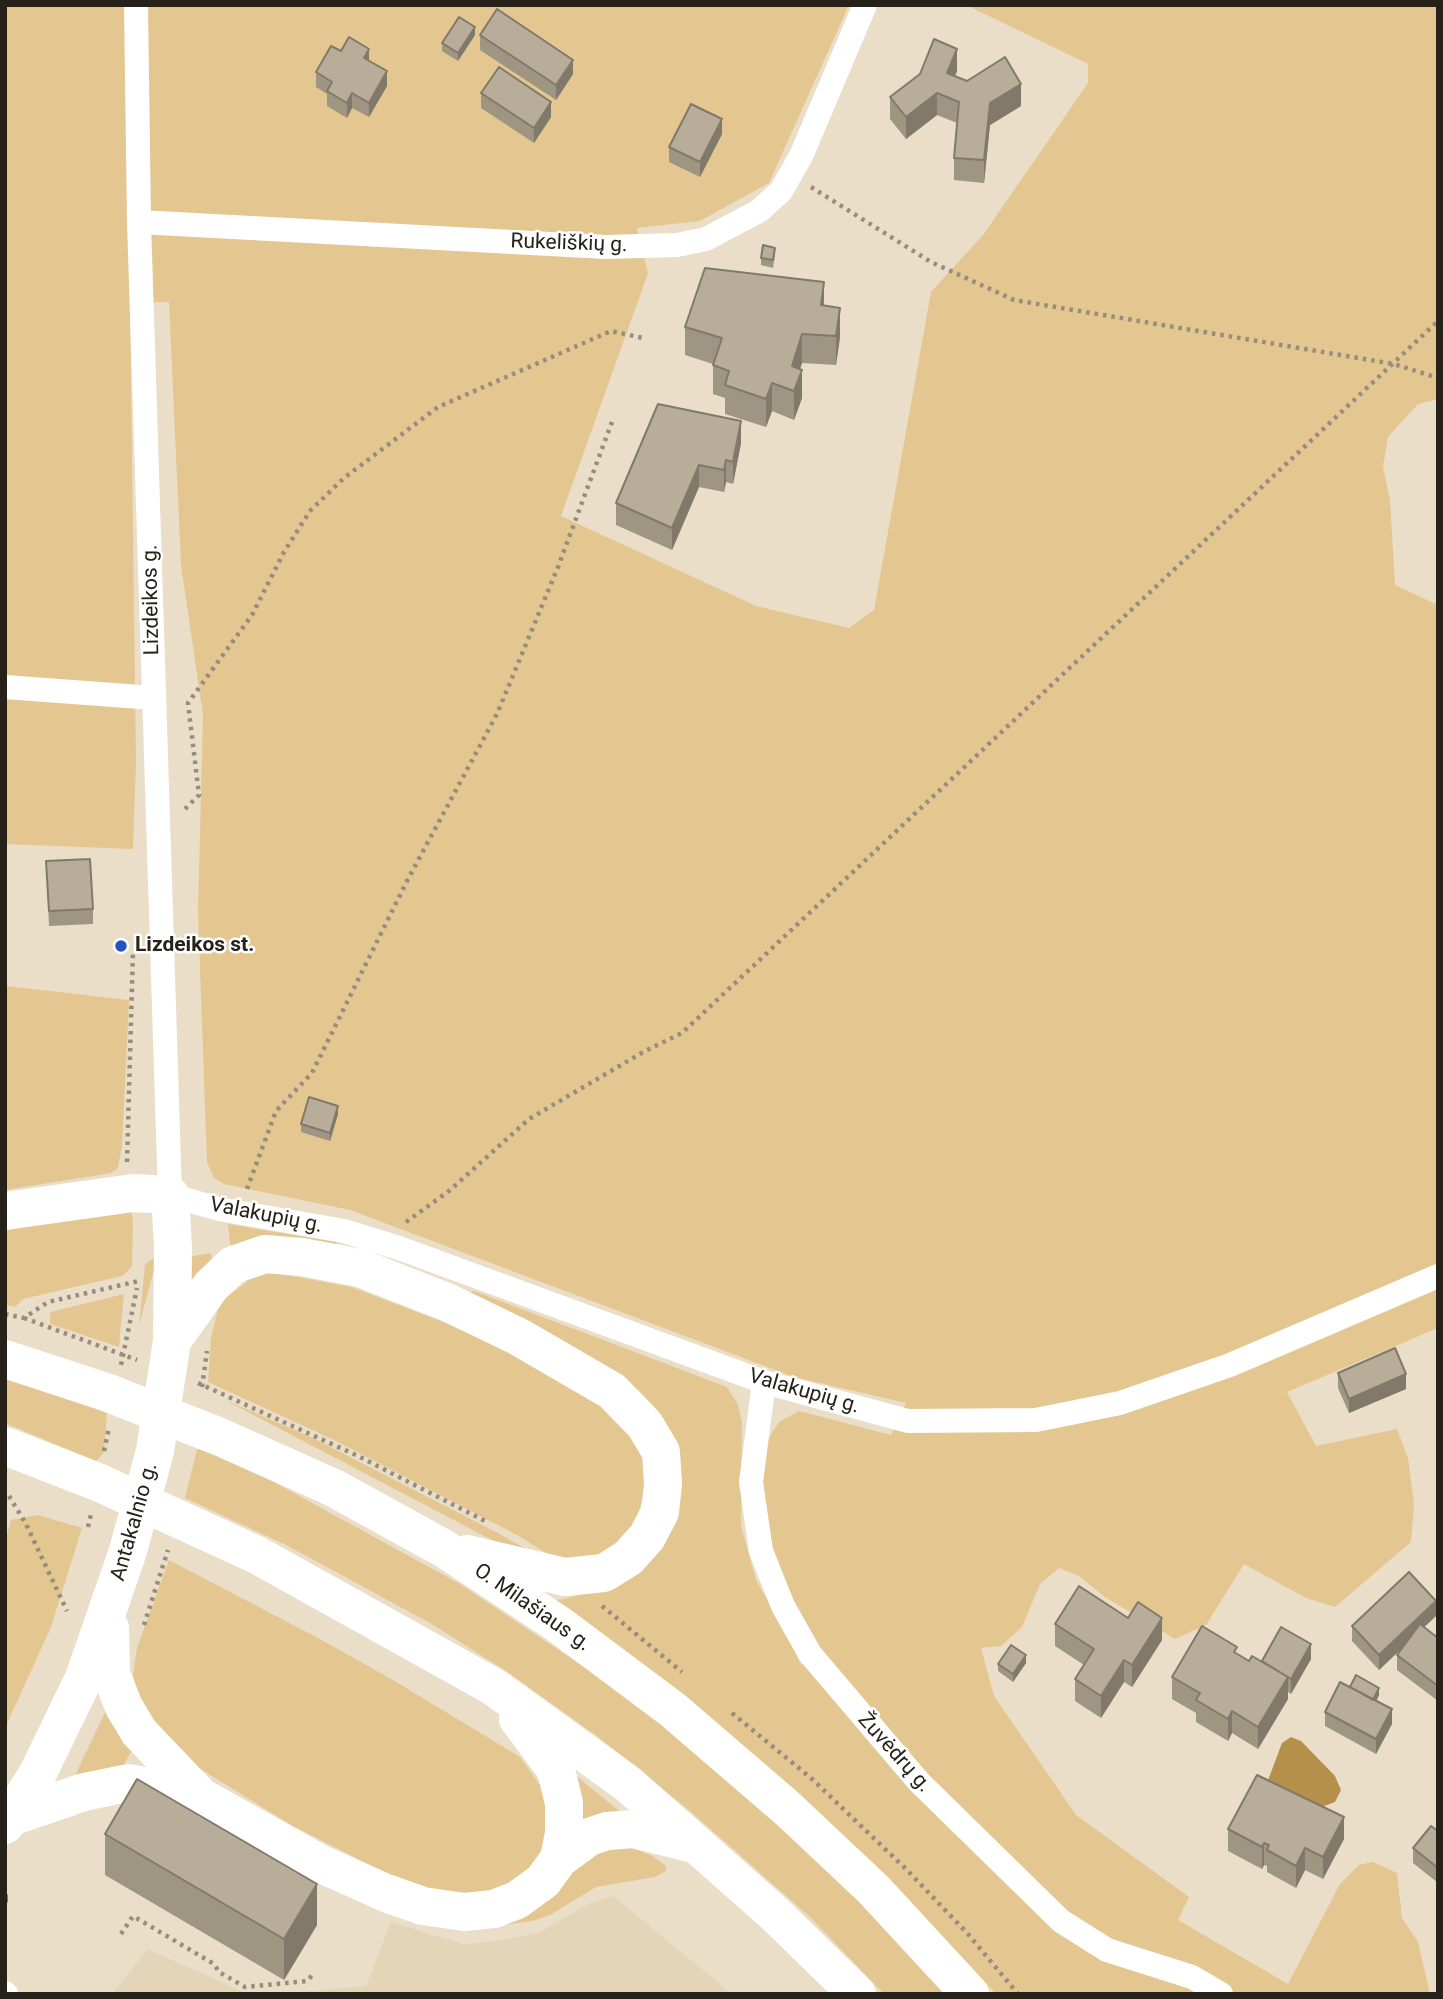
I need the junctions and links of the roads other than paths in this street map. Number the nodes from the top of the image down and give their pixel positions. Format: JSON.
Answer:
{"nodes":[{"id":1,"x":136,"y":5,"type":"edge"},
{"id":2,"x":865,"y":5,"type":"edge"},
{"id":3,"x":139,"y":222,"type":"junction"},
{"id":4,"x":5,"y":687,"type":"edge"},
{"id":5,"x":154,"y":698,"type":"junction"},
{"id":6,"x":170,"y":1195,"type":"junction"},
{"id":7,"x":5,"y":1211,"type":"edge"},
{"id":8,"x":369,"y":1255,"type":"junction"},
{"id":9,"x":1438,"y":1276,"type":"edge"},
{"id":10,"x":172,"y":1341,"type":"junction"},
{"id":11,"x":5,"y":1359,"type":"edge"},
{"id":12,"x":764,"y":1382,"type":"junction"},
{"id":13,"x":5,"y":1446,"type":"edge"},
{"id":14,"x":443,"y":1548,"type":"junction"},
{"id":15,"x":109,"y":1612,"type":"junction"},
{"id":16,"x":494,"y":1687,"type":"junction"},
{"id":17,"x":201,"y":1797,"type":"junction"},
{"id":18,"x":8,"y":1821,"type":"edge"},
{"id":19,"x":696,"y":1845,"type":"junction"},
{"id":20,"x":559,"y":1859,"type":"junction"},
{"id":21,"x":857,"y":1994,"type":"edge"},
{"id":22,"x":970,"y":1994,"type":"edge"},
{"id":23,"x":1221,"y":1994,"type":"edge"}],
"edges":[{"from":1,"to":3,"type":"street","name":"Lizdeikos g."},
{"from":2,"to":3,"type":"street","name":"Rukeliškių g."},
{"from":3,"to":5,"type":"street","name":"Lizdeikos g."},
{"from":4,"to":5,"type":"street"},
{"from":5,"to":6,"type":"street","name":"Lizdeikos g."},
{"from":6,"to":7,"type":"main road"},
{"from":6,"to":8,"type":"street","name":"Valakupių g."},
{"from":6,"to":10,"type":"main road","name":"Antakalnio g."},
{"from":8,"to":10,"type":"main road"},
{"from":8,"to":12,"type":"street","name":"Valakupių g."},
{"from":8,"to":14,"type":"main road"},
{"from":9,"to":12,"type":"street","name":"Valakupių g."},
{"from":10,"to":15,"type":"main road","name":"Antakalnio g."},
{"from":11,"to":14,"type":"main road","name":"O. Milašiaus g."},
{"from":12,"to":23,"type":"street","name":"Žuvėdrų g."},
{"from":13,"to":16,"type":"main road"},
{"from":14,"to":22,"type":"main road","name":"O. Milašiaus g."},
{"from":15,"to":17,"type":"main road"},
{"from":15,"to":18,"type":"main road","name":"Antakalnio g."},
{"from":16,"to":19,"type":"main road"},
{"from":16,"to":20,"type":"main road"},
{"from":17,"to":18,"type":"main road"},
{"from":17,"to":20,"type":"main road"},
{"from":19,"to":20,"type":"main road"},
{"from":19,"to":21,"type":"main road"}]}
